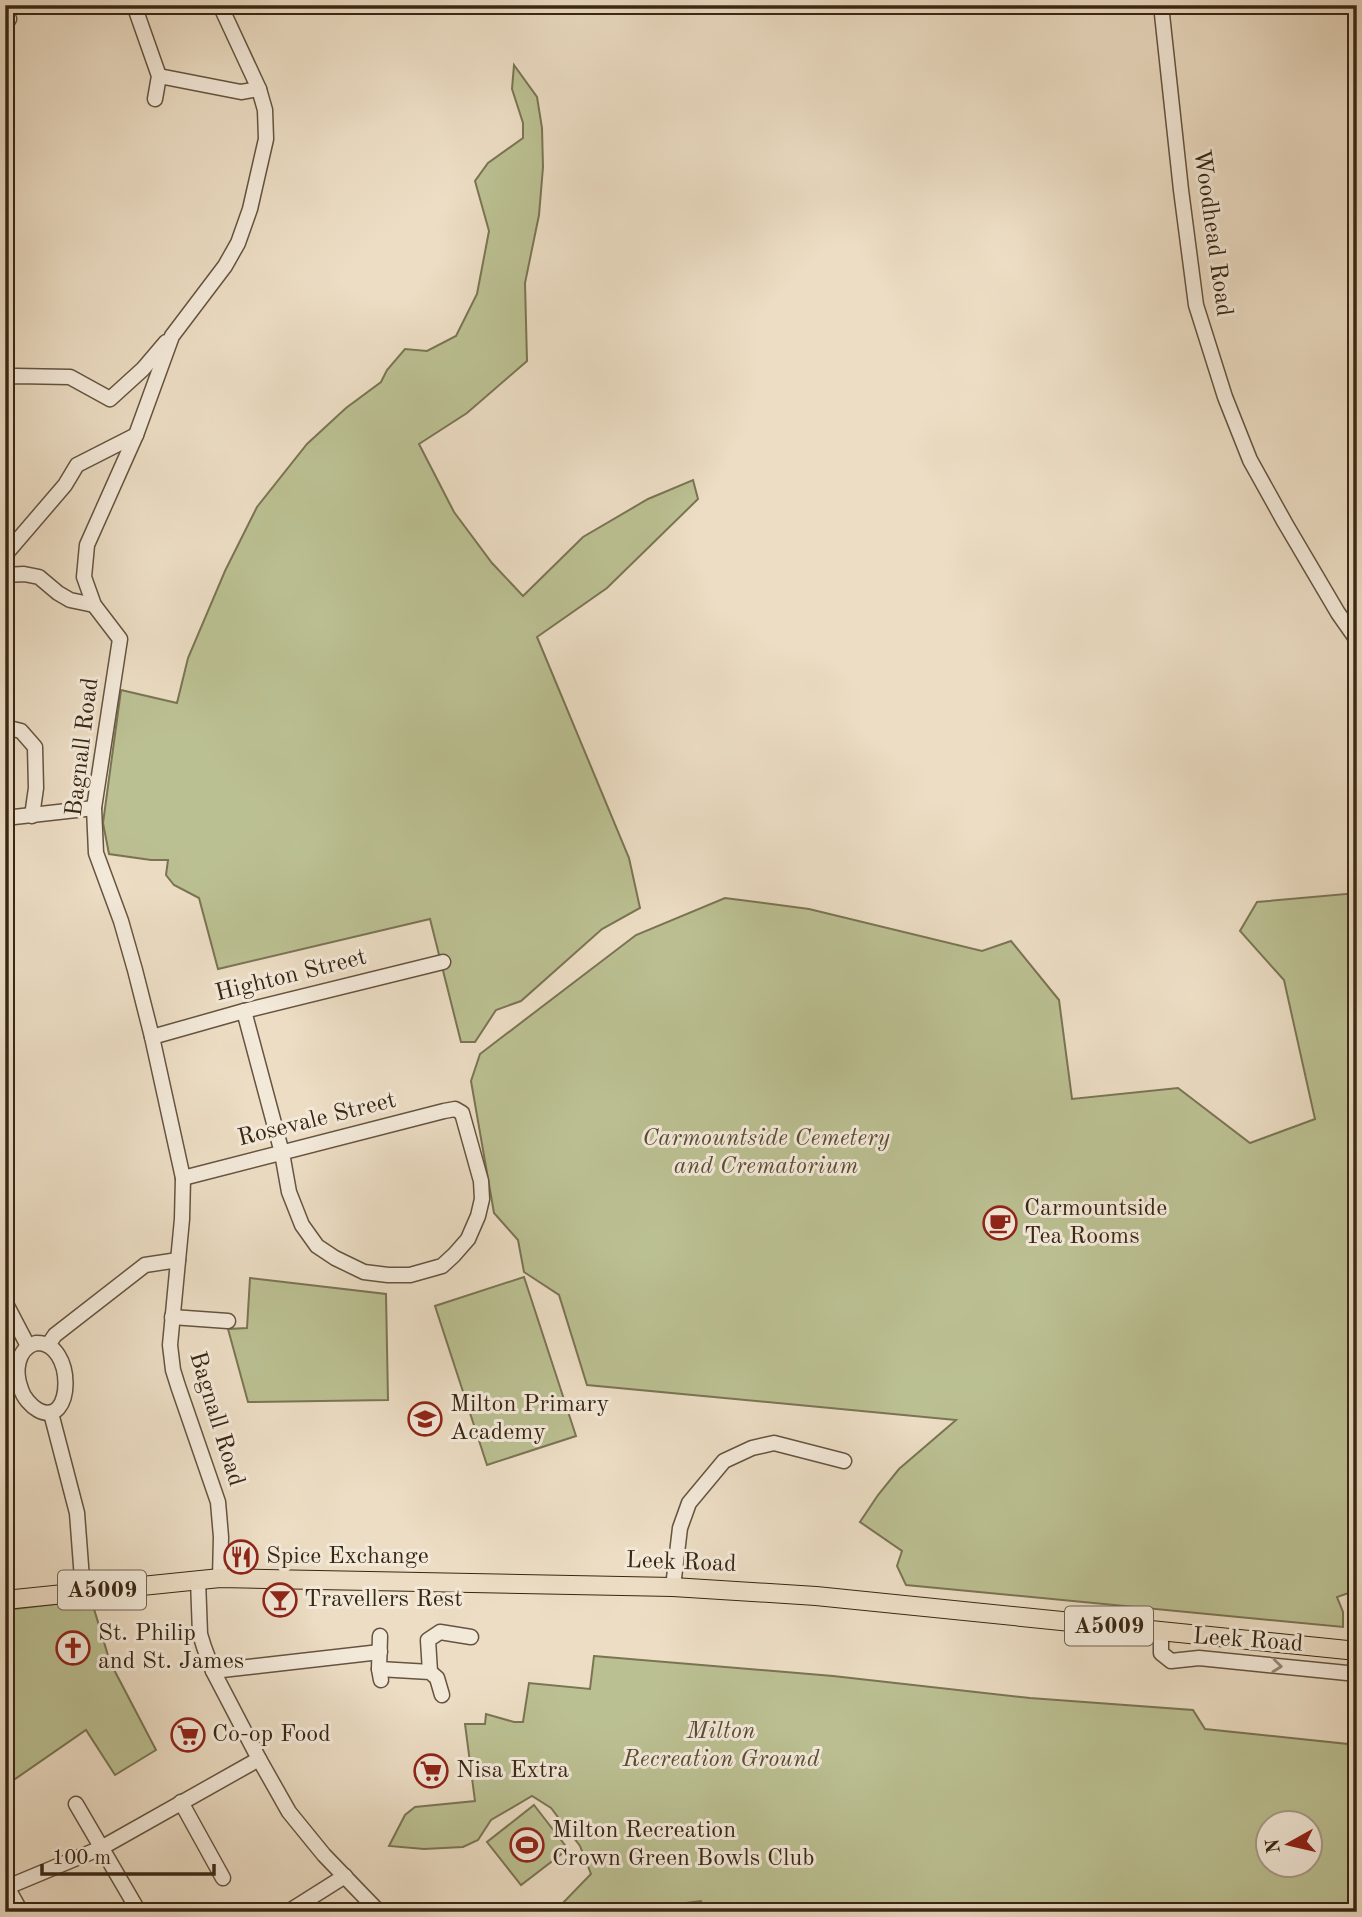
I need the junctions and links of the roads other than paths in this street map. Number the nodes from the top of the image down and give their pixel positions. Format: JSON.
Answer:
{"nodes":[{"id":1,"x":134,"y":5,"type":"edge"},
{"id":2,"x":220,"y":5,"type":"edge"},
{"id":3,"x":1161,"y":5,"type":"edge"},
{"id":4,"x":159,"y":76,"type":"junction"},
{"id":5,"x":259,"y":89,"type":"junction"},
{"id":6,"x":155,"y":99,"type":"dead end"},
{"id":7,"x":172,"y":336,"type":"junction"},
{"id":8,"x":5,"y":378,"type":"edge"},
{"id":9,"x":136,"y":435,"type":"junction"},
{"id":10,"x":5,"y":555,"type":"edge"},
{"id":11,"x":5,"y":575,"type":"edge"},
{"id":12,"x":94,"y":605,"type":"junction"},
{"id":13,"x":1357,"y":640,"type":"edge"},
{"id":14,"x":5,"y":727,"type":"edge"},
{"id":15,"x":94,"y":808,"type":"junction"},
{"id":16,"x":32,"y":816,"type":"junction"},
{"id":17,"x":5,"y":818,"type":"edge"},
{"id":18,"x":443,"y":962,"type":"dead end"},
{"id":19,"x":244,"y":1011,"type":"junction"},
{"id":20,"x":152,"y":1037,"type":"junction"},
{"id":21,"x":282,"y":1153,"type":"junction"},
{"id":22,"x":183,"y":1178,"type":"junction"},
{"id":23,"x":178,"y":1260,"type":"junction"},
{"id":24,"x":5,"y":1301,"type":"edge"},
{"id":25,"x":172,"y":1317,"type":"junction"},
{"id":26,"x":228,"y":1321,"type":"dead end"},
{"id":27,"x":28,"y":1346,"type":"junction"},
{"id":28,"x":48,"y":1346,"type":"junction"},
{"id":29,"x":51,"y":1413,"type":"junction"},
{"id":30,"x":844,"y":1461,"type":"dead end"},
{"id":31,"x":220,"y":1578,"type":"junction"},
{"id":32,"x":198,"y":1580,"type":"junction"},
{"id":33,"x":673,"y":1587,"type":"junction"},
{"id":34,"x":83,"y":1592,"type":"junction"},
{"id":35,"x":5,"y":1600,"type":"edge"},
{"id":36,"x":1161,"y":1631,"type":"junction"},
{"id":37,"x":380,"y":1636,"type":"dead end"},
{"id":38,"x":471,"y":1637,"type":"dead end"},
{"id":39,"x":1357,"y":1651,"type":"edge"},
{"id":40,"x":380,"y":1652,"type":"junction"},
{"id":41,"x":213,"y":1671,"type":"junction"},
{"id":42,"x":430,"y":1672,"type":"junction"},
{"id":43,"x":1357,"y":1674,"type":"edge"},
{"id":44,"x":442,"y":1695,"type":"dead end"},
{"id":45,"x":259,"y":1759,"type":"junction"},
{"id":46,"x":181,"y":1802,"type":"junction"},
{"id":47,"x":83,"y":1807,"type":"dead end"},
{"id":48,"x":101,"y":1848,"type":"junction"},
{"id":49,"x":345,"y":1877,"type":"junction"},
{"id":50,"x":223,"y":1878,"type":"dead end"},
{"id":51,"x":6,"y":1887,"type":"edge"},
{"id":52,"x":22,"y":1912,"type":"edge"},
{"id":53,"x":139,"y":1912,"type":"edge"},
{"id":54,"x":288,"y":1912,"type":"edge"},
{"id":55,"x":379,"y":1912,"type":"edge"}],
"edges":[{"from":1,"to":4,"type":"street"},
{"from":2,"to":5,"type":"street","name":"Bagnall Road"},
{"from":3,"to":13,"type":"street","name":"Woodhead Road"},
{"from":4,"to":5,"type":"street"},
{"from":4,"to":6,"type":"street"},
{"from":5,"to":7,"type":"street","name":"Bagnall Road"},
{"from":7,"to":8,"type":"street"},
{"from":7,"to":9,"type":"street","name":"Bagnall Road"},
{"from":9,"to":10,"type":"street"},
{"from":9,"to":12,"type":"street","name":"Bagnall Road"},
{"from":11,"to":12,"type":"street"},
{"from":12,"to":15,"type":"street","name":"Bagnall Road"},
{"from":14,"to":16,"type":"street"},
{"from":15,"to":16,"type":"street"},
{"from":15,"to":20,"type":"street","name":"Bagnall Road"},
{"from":16,"to":17,"type":"street"},
{"from":18,"to":19,"type":"street","name":"Highton Street"},
{"from":19,"to":20,"type":"street","name":"Highton Street"},
{"from":19,"to":21,"type":"street"},
{"from":20,"to":22,"type":"street","name":"Bagnall Road"},
{"from":21,"to":21,"type":"street","name":"Rosevale Street"},
{"from":21,"to":22,"type":"street","name":"Rosevale Street"},
{"from":22,"to":23,"type":"street","name":"Bagnall Road"},
{"from":23,"to":25,"type":"street","name":"Bagnall Road"},
{"from":23,"to":28,"type":"street"},
{"from":24,"to":27,"type":"street"},
{"from":25,"to":26,"type":"street"},
{"from":25,"to":31,"type":"street","name":"Bagnall Road"},
{"from":27,"to":28,"type":"street"},
{"from":27,"to":29,"type":"street"},
{"from":28,"to":29,"type":"street"},
{"from":29,"to":34,"type":"street"},
{"from":30,"to":33,"type":"street"},
{"from":31,"to":32,"type":"main road","name":"Leek Road","number":"A5009"},
{"from":31,"to":33,"type":"main road","name":"Leek Road","number":"A5009"},
{"from":32,"to":34,"type":"main road","number":"A5009"},
{"from":32,"to":41,"type":"street"},
{"from":33,"to":36,"type":"main road","name":"Leek Road","number":"A5009"},
{"from":34,"to":35,"type":"main road","number":"A5009"},
{"from":36,"to":39,"type":"main road","name":"Leek Road","number":"A5009"},
{"from":36,"to":43,"type":"street","name":"Leek Road","one_way":true},
{"from":37,"to":40,"type":"street"},
{"from":38,"to":42,"type":"street"},
{"from":40,"to":41,"type":"street"},
{"from":40,"to":42,"type":"street"},
{"from":41,"to":45,"type":"street"},
{"from":42,"to":44,"type":"street"},
{"from":45,"to":46,"type":"street"},
{"from":45,"to":49,"type":"street"},
{"from":46,"to":48,"type":"street"},
{"from":46,"to":50,"type":"street"},
{"from":47,"to":48,"type":"street"},
{"from":48,"to":51,"type":"street"},
{"from":48,"to":53,"type":"street"},
{"from":49,"to":54,"type":"street"},
{"from":49,"to":55,"type":"street"},
{"from":51,"to":52,"type":"street"}]}
